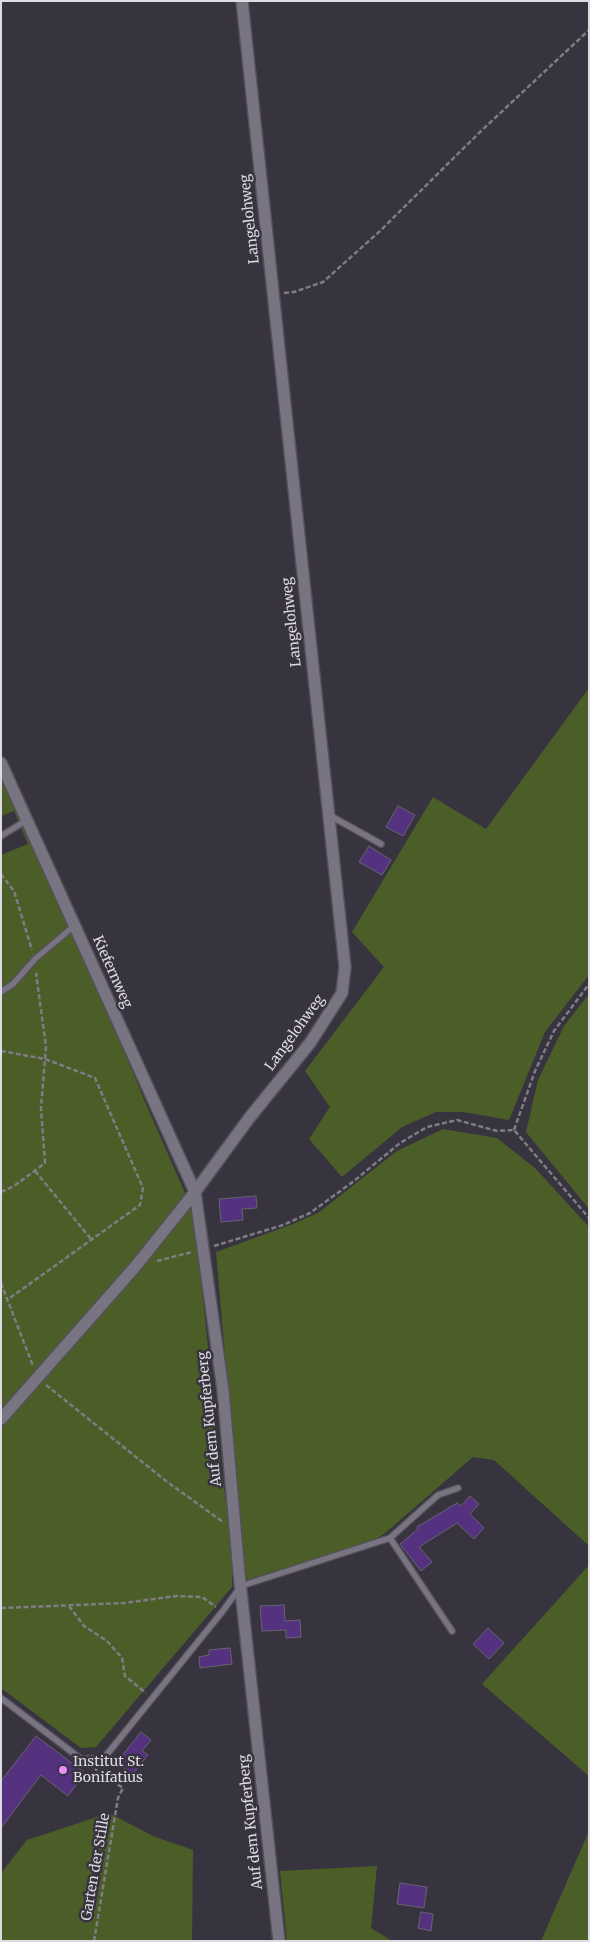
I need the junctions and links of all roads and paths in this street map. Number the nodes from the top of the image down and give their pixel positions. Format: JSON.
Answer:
{"nodes":[{"id":1,"x":242,"y":1,"type":"edge"},
{"id":2,"x":589,"y":30,"type":"edge"},
{"id":3,"x":273,"y":294,"type":"junction"},
{"id":4,"x":1,"y":763,"type":"edge"},
{"id":5,"x":328,"y":814,"type":"junction"},
{"id":6,"x":27,"y":820,"type":"junction"},
{"id":7,"x":1,"y":836,"type":"edge"},
{"id":8,"x":381,"y":844,"type":"dead end"},
{"id":9,"x":1,"y":874,"type":"edge"},
{"id":10,"x":74,"y":926,"type":"junction"},
{"id":11,"x":35,"y":959,"type":"junction"},
{"id":12,"x":589,"y":984,"type":"edge"},
{"id":13,"x":1,"y":992,"type":"edge"},
{"id":14,"x":1,"y":1052,"type":"edge"},
{"id":15,"x":45,"y":1059,"type":"junction"},
{"id":16,"x":514,"y":1130,"type":"junction"},
{"id":17,"x":35,"y":1170,"type":"junction"},
{"id":18,"x":1,"y":1192,"type":"edge"},
{"id":19,"x":195,"y":1192,"type":"junction"},
{"id":20,"x":589,"y":1218,"type":"edge"},
{"id":21,"x":92,"y":1238,"type":"junction"},
{"id":22,"x":202,"y":1249,"type":"junction"},
{"id":23,"x":135,"y":1267,"type":"junction"},
{"id":24,"x":1,"y":1283,"type":"edge"},
{"id":25,"x":7,"y":1300,"type":"junction"},
{"id":26,"x":37,"y":1378,"type":"junction"},
{"id":27,"x":1,"y":1419,"type":"edge"},
{"id":28,"x":458,"y":1488,"type":"dead end"},
{"id":29,"x":236,"y":1532,"type":"junction"},
{"id":30,"x":390,"y":1538,"type":"junction"},
{"id":31,"x":241,"y":1586,"type":"junction"},
{"id":32,"x":69,"y":1606,"type":"junction"},
{"id":33,"x":1,"y":1608,"type":"edge"},
{"id":34,"x":222,"y":1612,"type":"junction"},
{"id":35,"x":452,"y":1631,"type":"dead end"},
{"id":36,"x":1,"y":1698,"type":"edge"},
{"id":37,"x":152,"y":1698,"type":"junction"},
{"id":38,"x":81,"y":1759,"type":"junction"},
{"id":39,"x":94,"y":1941,"type":"edge"},
{"id":40,"x":279,"y":1941,"type":"edge"}],
"edges":[{"from":1,"to":3,"type":"street","name":"Langelohweg"},
{"from":2,"to":3,"type":"path"},
{"from":3,"to":5,"type":"street","name":"Langelohweg"},
{"from":4,"to":6,"type":"street","name":"Kiefernweg"},
{"from":5,"to":8,"type":"lane"},
{"from":5,"to":19,"type":"street","name":"Langelohweg"},
{"from":6,"to":7,"type":"lane"},
{"from":6,"to":10,"type":"street","name":"Kiefernweg"},
{"from":9,"to":11,"type":"path"},
{"from":10,"to":11,"type":"lane"},
{"from":10,"to":19,"type":"street","name":"Kiefernweg"},
{"from":11,"to":13,"type":"lane"},
{"from":11,"to":15,"type":"path"},
{"from":12,"to":16,"type":"path"},
{"from":14,"to":15,"type":"path"},
{"from":15,"to":17,"type":"path"},
{"from":15,"to":21,"type":"path"},
{"from":16,"to":20,"type":"path"},
{"from":16,"to":22,"type":"path"},
{"from":17,"to":18,"type":"path"},
{"from":17,"to":21,"type":"path"},
{"from":19,"to":22,"type":"street","name":"Auf dem Kupferberg"},
{"from":19,"to":23,"type":"street"},
{"from":21,"to":25,"type":"path"},
{"from":22,"to":23,"type":"path"},
{"from":22,"to":29,"type":"street","name":"Auf dem Kupferberg"},
{"from":23,"to":26,"type":"street"},
{"from":24,"to":25,"type":"path"},
{"from":25,"to":26,"type":"path"},
{"from":26,"to":27,"type":"street"},
{"from":26,"to":29,"type":"path"},
{"from":28,"to":30,"type":"lane"},
{"from":29,"to":31,"type":"street","name":"Auf dem Kupferberg"},
{"from":30,"to":31,"type":"lane"},
{"from":30,"to":35,"type":"lane"},
{"from":31,"to":34,"type":"lane"},
{"from":31,"to":40,"type":"street","name":"Auf dem Kupferberg"},
{"from":32,"to":33,"type":"path"},
{"from":32,"to":34,"type":"path"},
{"from":32,"to":37,"type":"path"},
{"from":34,"to":37,"type":"lane"},
{"from":36,"to":38,"type":"lane"},
{"from":37,"to":38,"type":"lane"},
{"from":38,"to":39,"type":"path","name":"Garten der Stille"}]}
